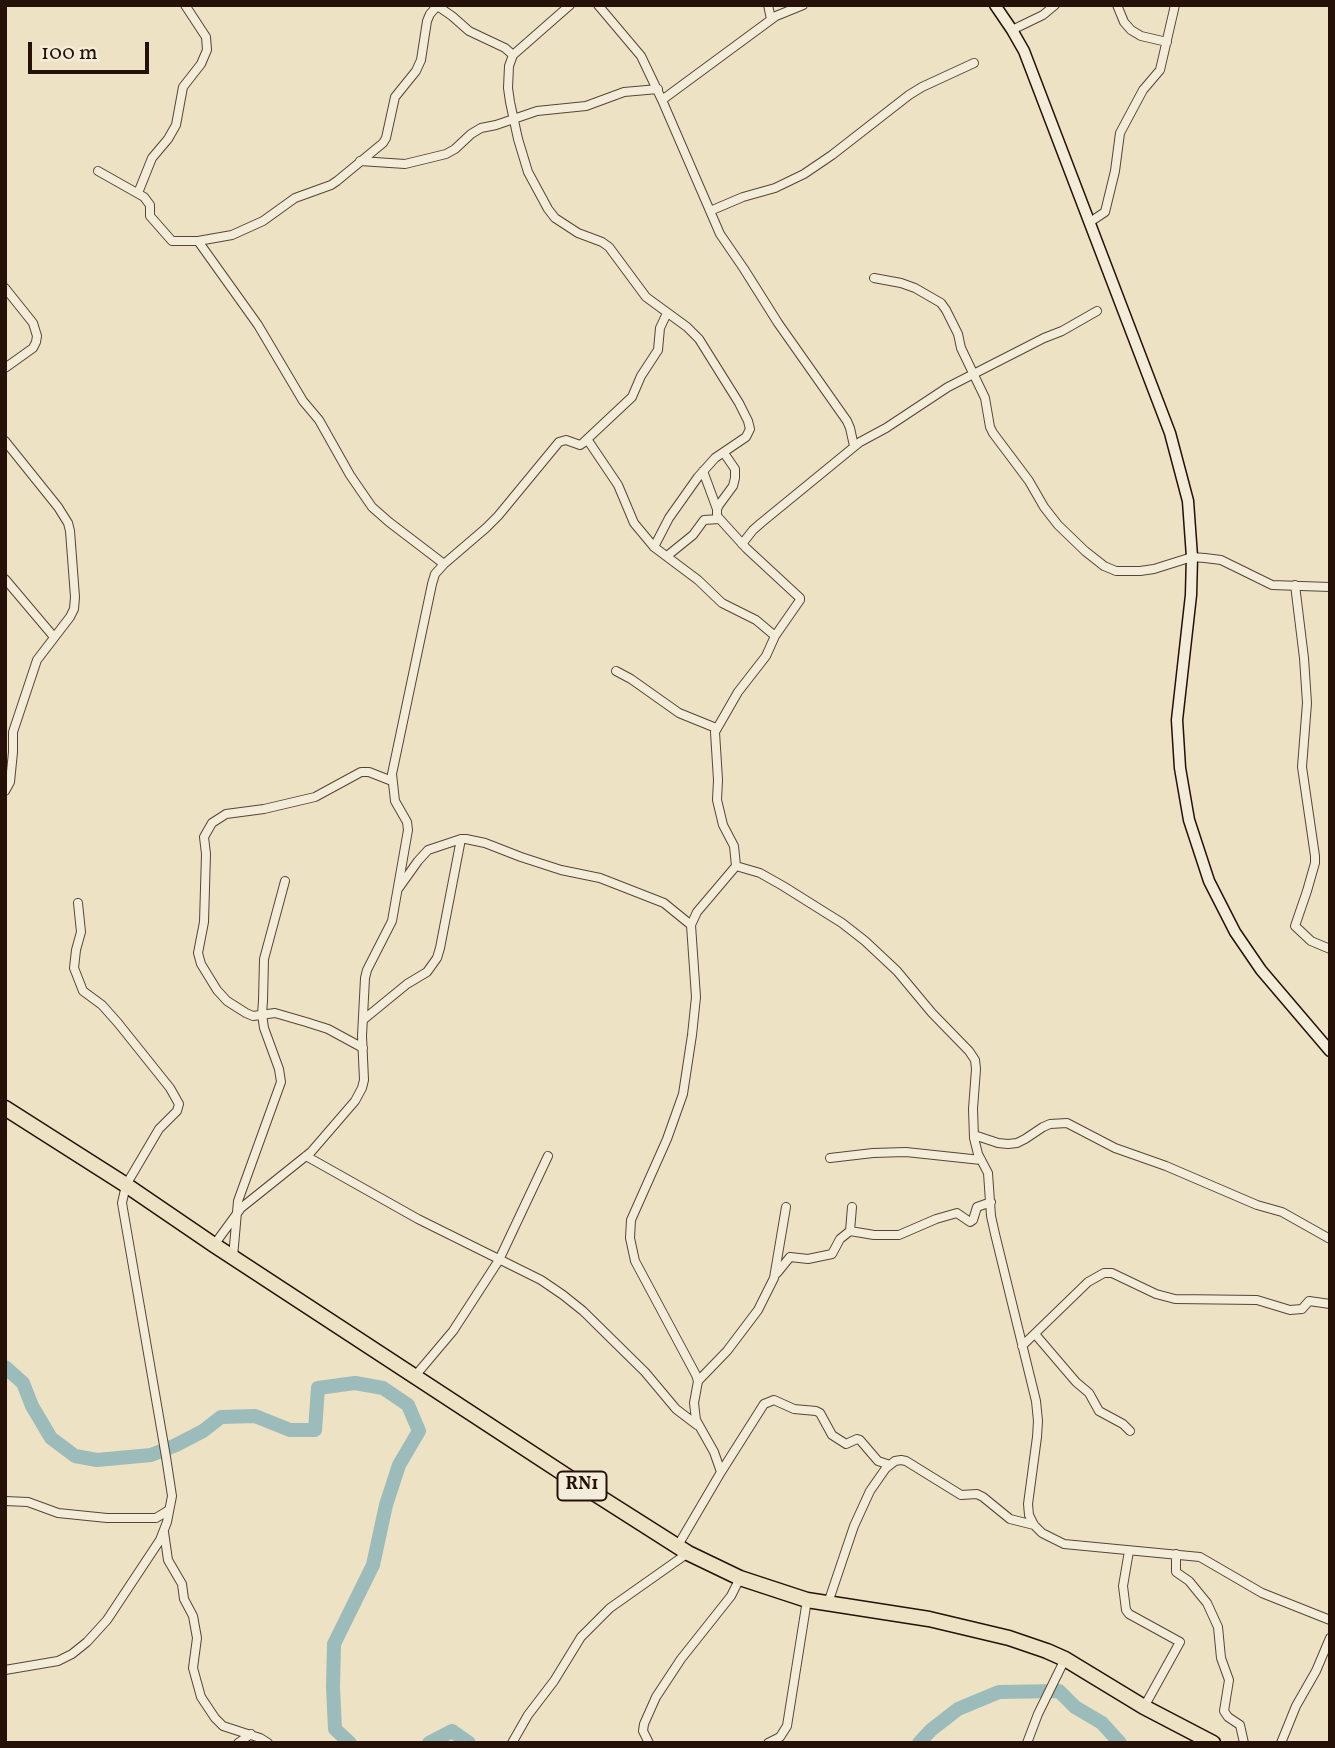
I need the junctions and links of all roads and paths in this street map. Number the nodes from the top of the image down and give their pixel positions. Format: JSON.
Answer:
{"nodes":[{"id":1,"x":185,"y":5,"type":"edge"},
{"id":2,"x":570,"y":5,"type":"edge"},
{"id":3,"x":598,"y":5,"type":"edge"},
{"id":4,"x":768,"y":5,"type":"edge"},
{"id":5,"x":803,"y":5,"type":"edge"},
{"id":6,"x":995,"y":5,"type":"edge"},
{"id":7,"x":1055,"y":5,"type":"edge"},
{"id":8,"x":1117,"y":5,"type":"edge"},
{"id":9,"x":1175,"y":5,"type":"edge"},
{"id":10,"x":437,"y":6,"type":"edge"},
{"id":11,"x":771,"y":19,"type":"junction"},
{"id":12,"x":1012,"y":30,"type":"junction"},
{"id":13,"x":1167,"y":42,"type":"junction"},
{"id":14,"x":513,"y":55,"type":"junction"},
{"id":15,"x":975,"y":63,"type":"dead end"},
{"id":16,"x":657,"y":89,"type":"junction"},
{"id":17,"x":663,"y":100,"type":"junction"},
{"id":18,"x":513,"y":118,"type":"junction"},
{"id":19,"x":360,"y":161,"type":"junction"},
{"id":20,"x":98,"y":171,"type":"dead end"},
{"id":21,"x":138,"y":193,"type":"junction"},
{"id":22,"x":710,"y":211,"type":"junction"},
{"id":23,"x":1090,"y":222,"type":"junction"},
{"id":24,"x":198,"y":241,"type":"junction"},
{"id":25,"x":874,"y":278,"type":"dead end"},
{"id":26,"x":5,"y":288,"type":"edge"},
{"id":27,"x":1097,"y":311,"type":"dead end"},
{"id":28,"x":667,"y":313,"type":"junction"},
{"id":29,"x":5,"y":368,"type":"edge"},
{"id":30,"x":974,"y":374,"type":"junction"},
{"id":31,"x":587,"y":439,"type":"junction"},
{"id":32,"x":5,"y":441,"type":"edge"},
{"id":33,"x":854,"y":446,"type":"junction"},
{"id":34,"x":724,"y":453,"type":"junction"},
{"id":35,"x":703,"y":471,"type":"junction"},
{"id":36,"x":717,"y":509,"type":"junction"},
{"id":37,"x":719,"y":519,"type":"junction"},
{"id":38,"x":742,"y":544,"type":"junction"},
{"id":39,"x":654,"y":547,"type":"junction"},
{"id":40,"x":667,"y":556,"type":"junction"},
{"id":41,"x":1192,"y":557,"type":"junction"},
{"id":42,"x":444,"y":564,"type":"junction"},
{"id":43,"x":5,"y":579,"type":"edge"},
{"id":44,"x":1295,"y":585,"type":"junction"},
{"id":45,"x":1330,"y":587,"type":"edge"},
{"id":46,"x":775,"y":636,"type":"junction"},
{"id":47,"x":54,"y":638,"type":"junction"},
{"id":48,"x":616,"y":671,"type":"dead end"},
{"id":49,"x":716,"y":729,"type":"junction"},
{"id":50,"x":392,"y":781,"type":"junction"},
{"id":51,"x":5,"y":791,"type":"edge"},
{"id":52,"x":461,"y":839,"type":"junction"},
{"id":53,"x":736,"y":866,"type":"junction"},
{"id":54,"x":285,"y":881,"type":"dead end"},
{"id":55,"x":396,"y":891,"type":"junction"},
{"id":56,"x":78,"y":903,"type":"dead end"},
{"id":57,"x":691,"y":925,"type":"junction"},
{"id":58,"x":1330,"y":949,"type":"edge"},
{"id":59,"x":262,"y":1014,"type":"junction"},
{"id":60,"x":363,"y":1020,"type":"junction"},
{"id":61,"x":363,"y":1048,"type":"junction"},
{"id":62,"x":1330,"y":1051,"type":"edge"},
{"id":63,"x":5,"y":1108,"type":"edge"},
{"id":64,"x":974,"y":1135,"type":"junction"},
{"id":65,"x":306,"y":1156,"type":"junction"},
{"id":66,"x":548,"y":1156,"type":"dead end"},
{"id":67,"x":830,"y":1158,"type":"dead end"},
{"id":68,"x":981,"y":1160,"type":"junction"},
{"id":69,"x":126,"y":1185,"type":"junction"},
{"id":70,"x":990,"y":1202,"type":"junction"},
{"id":71,"x":786,"y":1207,"type":"dead end"},
{"id":72,"x":852,"y":1207,"type":"dead end"},
{"id":73,"x":236,"y":1213,"type":"junction"},
{"id":74,"x":850,"y":1231,"type":"junction"},
{"id":75,"x":1330,"y":1239,"type":"edge"},
{"id":76,"x":214,"y":1245,"type":"junction"},
{"id":77,"x":233,"y":1257,"type":"junction"},
{"id":78,"x":499,"y":1260,"type":"junction"},
{"id":79,"x":775,"y":1275,"type":"junction"},
{"id":80,"x":1330,"y":1304,"type":"edge"},
{"id":81,"x":1035,"y":1334,"type":"junction"},
{"id":82,"x":1023,"y":1346,"type":"junction"},
{"id":83,"x":415,"y":1376,"type":"junction"},
{"id":84,"x":698,"y":1381,"type":"junction"},
{"id":85,"x":698,"y":1426,"type":"junction"},
{"id":86,"x":1130,"y":1431,"type":"dead end"},
{"id":87,"x":890,"y":1465,"type":"junction"},
{"id":88,"x":721,"y":1472,"type":"junction"},
{"id":89,"x":5,"y":1501,"type":"edge"},
{"id":90,"x":169,"y":1510,"type":"junction"},
{"id":91,"x":1034,"y":1525,"type":"junction"},
{"id":92,"x":164,"y":1532,"type":"junction"},
{"id":93,"x":683,"y":1550,"type":"junction"},
{"id":94,"x":1129,"y":1551,"type":"junction"},
{"id":95,"x":1176,"y":1554,"type":"junction"},
{"id":96,"x":740,"y":1578,"type":"junction"},
{"id":97,"x":807,"y":1600,"type":"junction"},
{"id":98,"x":828,"y":1603,"type":"junction"},
{"id":99,"x":1330,"y":1619,"type":"edge"},
{"id":100,"x":1330,"y":1638,"type":"edge"},
{"id":101,"x":1065,"y":1659,"type":"junction"},
{"id":102,"x":5,"y":1670,"type":"edge"},
{"id":103,"x":1143,"y":1707,"type":"junction"},
{"id":104,"x":251,"y":1734,"type":"junction"},
{"id":105,"x":238,"y":1743,"type":"edge"},
{"id":106,"x":268,"y":1743,"type":"edge"},
{"id":107,"x":512,"y":1743,"type":"edge"},
{"id":108,"x":649,"y":1743,"type":"edge"},
{"id":109,"x":768,"y":1743,"type":"edge"},
{"id":110,"x":1027,"y":1743,"type":"edge"},
{"id":111,"x":1213,"y":1743,"type":"edge"},
{"id":112,"x":1244,"y":1743,"type":"edge"},
{"id":113,"x":1281,"y":1743,"type":"edge"}],
"edges":[{"from":1,"to":21,"type":"street"},
{"from":2,"to":14,"type":"street"},
{"from":3,"to":16,"type":"street"},
{"from":4,"to":11,"type":"street"},
{"from":5,"to":11,"type":"street"},
{"from":6,"to":12,"type":"main road"},
{"from":7,"to":12,"type":"street"},
{"from":8,"to":13,"type":"street"},
{"from":9,"to":13,"type":"street"},
{"from":10,"to":14,"type":"street"},
{"from":10,"to":19,"type":"street"},
{"from":11,"to":17,"type":"street"},
{"from":12,"to":23,"type":"main road"},
{"from":13,"to":23,"type":"street"},
{"from":14,"to":18,"type":"street"},
{"from":15,"to":22,"type":"street"},
{"from":16,"to":17,"type":"street"},
{"from":16,"to":18,"type":"street"},
{"from":17,"to":22,"type":"street"},
{"from":18,"to":19,"type":"street"},
{"from":18,"to":28,"type":"street"},
{"from":19,"to":24,"type":"street"},
{"from":20,"to":21,"type":"street"},
{"from":21,"to":24,"type":"street"},
{"from":22,"to":33,"type":"street"},
{"from":23,"to":41,"type":"main road"},
{"from":24,"to":42,"type":"street"},
{"from":25,"to":30,"type":"street"},
{"from":26,"to":29,"type":"street"},
{"from":27,"to":30,"type":"street"},
{"from":28,"to":31,"type":"street"},
{"from":28,"to":34,"type":"street"},
{"from":30,"to":33,"type":"street"},
{"from":30,"to":41,"type":"street"},
{"from":31,"to":39,"type":"street"},
{"from":31,"to":42,"type":"street"},
{"from":32,"to":47,"type":"street"},
{"from":33,"to":38,"type":"street"},
{"from":34,"to":35,"type":"street"},
{"from":34,"to":36,"type":"street"},
{"from":35,"to":36,"type":"street"},
{"from":35,"to":39,"type":"street"},
{"from":36,"to":37,"type":"street"},
{"from":37,"to":38,"type":"street"},
{"from":37,"to":40,"type":"street"},
{"from":38,"to":46,"type":"street"},
{"from":39,"to":40,"type":"street"},
{"from":40,"to":46,"type":"street"},
{"from":41,"to":44,"type":"street"},
{"from":41,"to":62,"type":"main road"},
{"from":42,"to":50,"type":"street"},
{"from":43,"to":47,"type":"street"},
{"from":44,"to":45,"type":"street"},
{"from":44,"to":58,"type":"street"},
{"from":46,"to":49,"type":"street"},
{"from":47,"to":51,"type":"street"},
{"from":48,"to":49,"type":"street"},
{"from":49,"to":53,"type":"street"},
{"from":50,"to":55,"type":"street"},
{"from":50,"to":59,"type":"street"},
{"from":52,"to":55,"type":"street"},
{"from":52,"to":57,"type":"street"},
{"from":52,"to":60,"type":"street"},
{"from":53,"to":57,"type":"street"},
{"from":53,"to":64,"type":"street"},
{"from":54,"to":59,"type":"street"},
{"from":55,"to":60,"type":"street"},
{"from":56,"to":69,"type":"street"},
{"from":57,"to":84,"type":"street"},
{"from":59,"to":61,"type":"street"},
{"from":59,"to":73,"type":"street"},
{"from":60,"to":61,"type":"street"},
{"from":61,"to":65,"type":"street"},
{"from":63,"to":69,"type":"highway","number":"RN1"},
{"from":64,"to":68,"type":"street"},
{"from":64,"to":75,"type":"street"},
{"from":65,"to":73,"type":"street"},
{"from":65,"to":78,"type":"street"},
{"from":66,"to":78,"type":"street"},
{"from":67,"to":68,"type":"street"},
{"from":68,"to":70,"type":"street"},
{"from":69,"to":76,"type":"highway","number":"RN1"},
{"from":69,"to":90,"type":"street"},
{"from":70,"to":74,"type":"street"},
{"from":70,"to":82,"type":"street"},
{"from":71,"to":79,"type":"street"},
{"from":72,"to":74,"type":"street"},
{"from":73,"to":76,"type":"street"},
{"from":73,"to":77,"type":"street"},
{"from":74,"to":79,"type":"street"},
{"from":76,"to":77,"type":"highway","number":"RN1"},
{"from":77,"to":83,"type":"highway","number":"RN1"},
{"from":78,"to":83,"type":"street"},
{"from":78,"to":85,"type":"street"},
{"from":79,"to":84,"type":"street"},
{"from":80,"to":81,"type":"street"},
{"from":81,"to":82,"type":"street"},
{"from":81,"to":86,"type":"street"},
{"from":82,"to":91,"type":"street"},
{"from":83,"to":93,"type":"highway","number":"RN1"},
{"from":84,"to":85,"type":"street"},
{"from":85,"to":88,"type":"street"},
{"from":87,"to":88,"type":"street"},
{"from":87,"to":91,"type":"street"},
{"from":87,"to":98,"type":"street"},
{"from":88,"to":93,"type":"street"},
{"from":89,"to":90,"type":"street"},
{"from":90,"to":92,"type":"street"},
{"from":91,"to":94,"type":"street"},
{"from":92,"to":102,"type":"street"},
{"from":92,"to":104,"type":"street"},
{"from":93,"to":96,"type":"highway","number":"RN1"},
{"from":93,"to":107,"type":"street"},
{"from":94,"to":95,"type":"street"},
{"from":94,"to":103,"type":"street"},
{"from":95,"to":99,"type":"street"},
{"from":95,"to":112,"type":"street"},
{"from":96,"to":97,"type":"highway","number":"RN1"},
{"from":96,"to":108,"type":"street"},
{"from":97,"to":98,"type":"highway","number":"RN1"},
{"from":97,"to":109,"type":"street"},
{"from":98,"to":101,"type":"highway","number":"RN1"},
{"from":100,"to":113,"type":"street"},
{"from":101,"to":103,"type":"highway","number":"RN1"},
{"from":101,"to":110,"type":"street"},
{"from":103,"to":111,"type":"highway","number":"RN1"},
{"from":104,"to":105,"type":"street"},
{"from":104,"to":106,"type":"street"}]}
